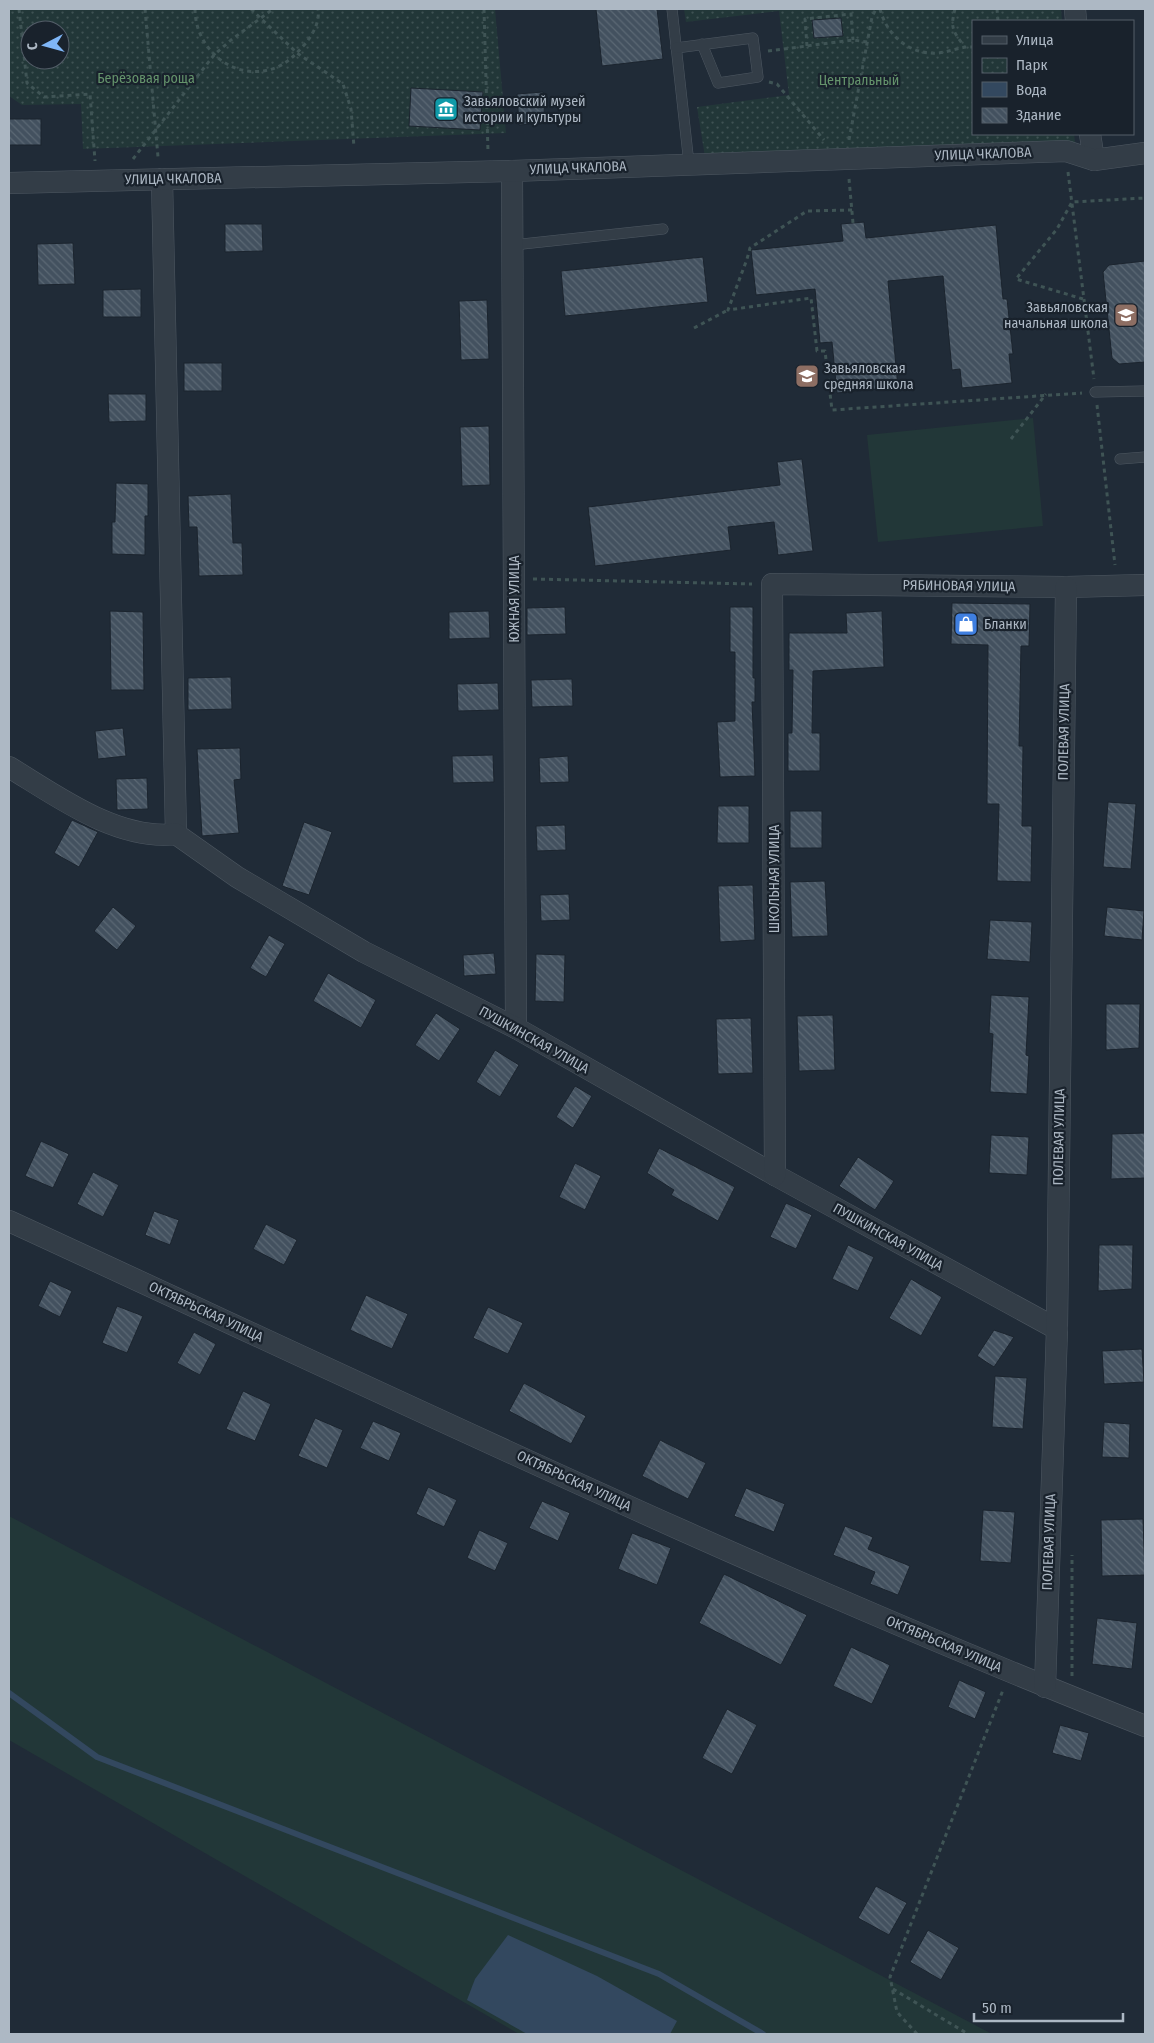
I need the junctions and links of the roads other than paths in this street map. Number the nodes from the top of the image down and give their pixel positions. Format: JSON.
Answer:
{"nodes":[{"id":1,"x":672,"y":9,"type":"edge"},
{"id":2,"x":702,"y":44,"type":"junction"},
{"id":3,"x":676,"y":48,"type":"junction"},
{"id":4,"x":1090,"y":135,"type":"edge"},
{"id":5,"x":1145,"y":153,"type":"edge"},
{"id":6,"x":1094,"y":160,"type":"junction"},
{"id":7,"x":689,"y":164,"type":"junction"},
{"id":8,"x":512,"y":170,"type":"junction"},
{"id":9,"x":162,"y":179,"type":"junction"},
{"id":10,"x":9,"y":183,"type":"edge"},
{"id":11,"x":663,"y":229,"type":"dead end"},
{"id":12,"x":513,"y":245,"type":"junction"},
{"id":13,"x":1145,"y":391,"type":"edge"},
{"id":14,"x":1095,"y":392,"type":"road end"},
{"id":15,"x":1145,"y":456,"type":"edge"},
{"id":16,"x":1120,"y":459,"type":"dead end"},
{"id":17,"x":772,"y":584,"type":"joint"},
{"id":18,"x":1145,"y":585,"type":"edge"},
{"id":19,"x":1066,"y":587,"type":"junction"},
{"id":20,"x":9,"y":767,"type":"edge"},
{"id":21,"x":176,"y":834,"type":"junction"},
{"id":22,"x":516,"y":1028,"type":"junction"},
{"id":23,"x":775,"y":1174,"type":"junction"},
{"id":24,"x":9,"y":1221,"type":"edge"},
{"id":25,"x":1057,"y":1330,"type":"junction"},
{"id":26,"x":1045,"y":1687,"type":"junction"},
{"id":27,"x":1145,"y":1726,"type":"edge"}],
"edges":[{"from":1,"to":3,"type":"lane"},
{"from":2,"to":2,"type":"lane"},
{"from":2,"to":3,"type":"lane"},
{"from":3,"to":7,"type":"lane"},
{"from":4,"to":6,"type":"street"},
{"from":5,"to":6,"type":"street","name":"УЛИЦА ЧКАЛОВА"},
{"from":6,"to":7,"type":"street","name":"УЛИЦА ЧКАЛОВА"},
{"from":7,"to":8,"type":"street","name":"УЛИЦА ЧКАЛОВА"},
{"from":8,"to":9,"type":"street","name":"УЛИЦА ЧКАЛОВА"},
{"from":8,"to":12,"type":"street","name":"ЮЖНАЯ УЛИЦА"},
{"from":9,"to":10,"type":"street","name":"УЛИЦА ЧКАЛОВА"},
{"from":9,"to":21,"type":"street"},
{"from":11,"to":12,"type":"lane"},
{"from":12,"to":22,"type":"street","name":"ЮЖНАЯ УЛИЦА"},
{"from":13,"to":14,"type":"lane"},
{"from":15,"to":16,"type":"lane"},
{"from":17,"to":19,"type":"street","name":"РЯБИНОВАЯ УЛИЦА"},
{"from":17,"to":23,"type":"street","name":"ШКОЛЬНАЯ УЛИЦА"},
{"from":18,"to":19,"type":"street","name":"РЯБИНОВАЯ УЛИЦА"},
{"from":19,"to":25,"type":"street","name":"ПОЛЕВАЯ УЛИЦА"},
{"from":20,"to":21,"type":"street"},
{"from":21,"to":22,"type":"street","name":"ПУШКИНСКАЯ УЛИЦА"},
{"from":22,"to":23,"type":"street","name":"ПУШКИНСКАЯ УЛИЦА"},
{"from":23,"to":25,"type":"street","name":"ПУШКИНСКАЯ УЛИЦА"},
{"from":24,"to":26,"type":"street","name":"ОКТЯБРЬСКАЯ УЛИЦА"},
{"from":25,"to":26,"type":"street","name":"ПОЛЕВАЯ УЛИЦА"},
{"from":26,"to":27,"type":"street","name":"ОКТЯБРЬСКАЯ УЛИЦА"}]}
